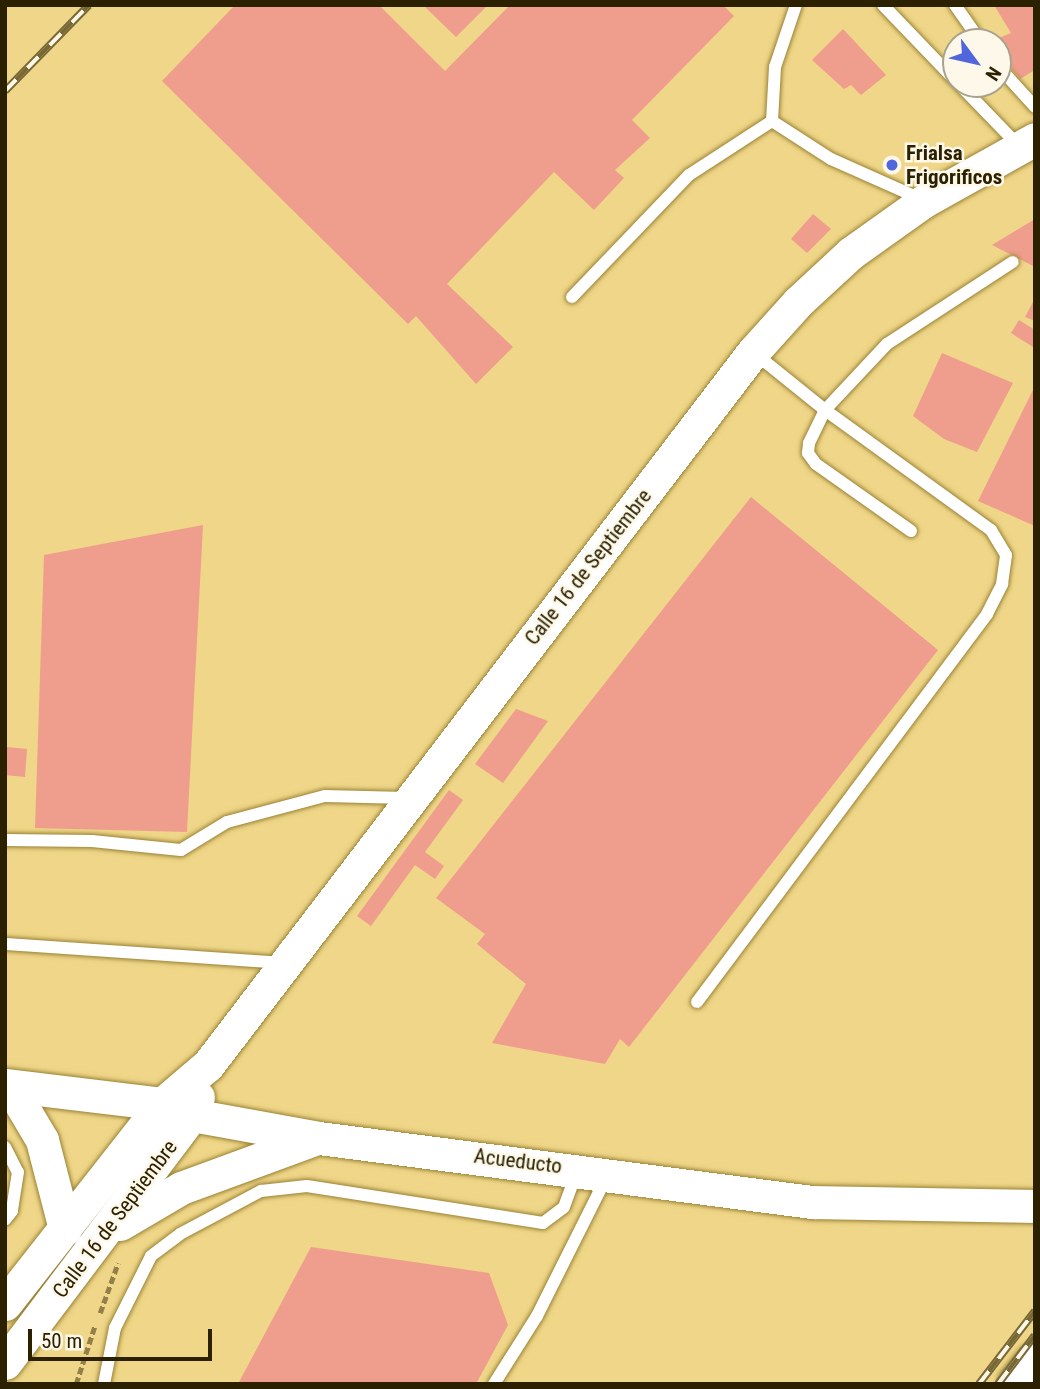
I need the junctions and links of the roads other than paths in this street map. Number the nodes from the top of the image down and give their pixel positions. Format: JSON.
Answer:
{"nodes":[{"id":1,"x":796,"y":5,"type":"edge"},
{"id":2,"x":883,"y":5,"type":"edge"},
{"id":3,"x":954,"y":5,"type":"edge"},
{"id":4,"x":971,"y":28,"type":"edge"},
{"id":5,"x":942,"y":66,"type":"edge"},
{"id":6,"x":1012,"y":82,"type":"edge"},
{"id":7,"x":976,"y":98,"type":"edge"},
{"id":8,"x":1035,"y":107,"type":"edge"},
{"id":9,"x":772,"y":121,"type":"junction"},
{"id":10,"x":1028,"y":144,"type":"edge"},
{"id":11,"x":924,"y":201,"type":"junction"},
{"id":12,"x":1013,"y":262,"type":"dead end"},
{"id":13,"x":572,"y":297,"type":"dead end"},
{"id":14,"x":753,"y":352,"type":"junction"},
{"id":15,"x":825,"y":410,"type":"junction"},
{"id":16,"x":911,"y":531,"type":"dead end"},
{"id":17,"x":410,"y":798,"type":"junction"},
{"id":18,"x":5,"y":840,"type":"edge"},
{"id":19,"x":5,"y":944,"type":"edge"},
{"id":20,"x":286,"y":963,"type":"junction"},
{"id":21,"x":697,"y":1002,"type":"dead end"},
{"id":22,"x":8,"y":1086,"type":"edge"},
{"id":23,"x":177,"y":1109,"type":"junction"},
{"id":24,"x":319,"y":1138,"type":"junction"},
{"id":25,"x":5,"y":1147,"type":"edge"},
{"id":26,"x":594,"y":1170,"type":"junction"},
{"id":27,"x":1034,"y":1206,"type":"edge"},
{"id":28,"x":5,"y":1220,"type":"edge"},
{"id":29,"x":65,"y":1229,"type":"junction"},
{"id":30,"x":108,"y":1230,"type":"junction"},
{"id":31,"x":5,"y":1304,"type":"edge"},
{"id":32,"x":5,"y":1363,"type":"edge"},
{"id":33,"x":1035,"y":1363,"type":"edge"},
{"id":34,"x":104,"y":1384,"type":"edge"},
{"id":35,"x":494,"y":1384,"type":"edge"},
{"id":36,"x":1017,"y":1384,"type":"edge"}],
"edges":[{"from":1,"to":9,"type":"lane"},
{"from":2,"to":5,"type":"lane"},
{"from":3,"to":4,"type":"lane"},
{"from":6,"to":8,"type":"lane"},
{"from":7,"to":10,"type":"lane"},
{"from":9,"to":11,"type":"lane"},
{"from":9,"to":13,"type":"lane"},
{"from":10,"to":11,"type":"main road","name":"Calle 16 de Septiembre"},
{"from":11,"to":14,"type":"main road","name":"Calle 16 de Septiembre"},
{"from":12,"to":15,"type":"lane"},
{"from":14,"to":15,"type":"lane"},
{"from":14,"to":17,"type":"main road","name":"Calle 16 de Septiembre"},
{"from":15,"to":16,"type":"lane"},
{"from":15,"to":21,"type":"lane"},
{"from":17,"to":18,"type":"lane"},
{"from":17,"to":20,"type":"main road","name":"Calle 16 de Septiembre"},
{"from":19,"to":20,"type":"lane"},
{"from":20,"to":23,"type":"main road","name":"Calle 16 de Septiembre"},
{"from":22,"to":23,"type":"main road","name":"Acueducto"},
{"from":22,"to":29,"type":"main road"},
{"from":23,"to":24,"type":"main road","name":"Acueducto"},
{"from":23,"to":29,"type":"main road","name":"Calle 16 de Septiembre"},
{"from":23,"to":30,"type":"main road","name":"Calle 16 de Septiembre"},
{"from":24,"to":26,"type":"main road","name":"Acueducto"},
{"from":24,"to":30,"type":"main road"},
{"from":25,"to":28,"type":"lane"},
{"from":26,"to":27,"type":"main road","name":"Acueducto"},
{"from":26,"to":34,"type":"lane"},
{"from":26,"to":35,"type":"lane"},
{"from":29,"to":31,"type":"main road","name":"Calle 16 de Septiembre"},
{"from":30,"to":32,"type":"main road","name":"Calle 16 de Septiembre"},
{"from":33,"to":36,"type":"highway"}]}
